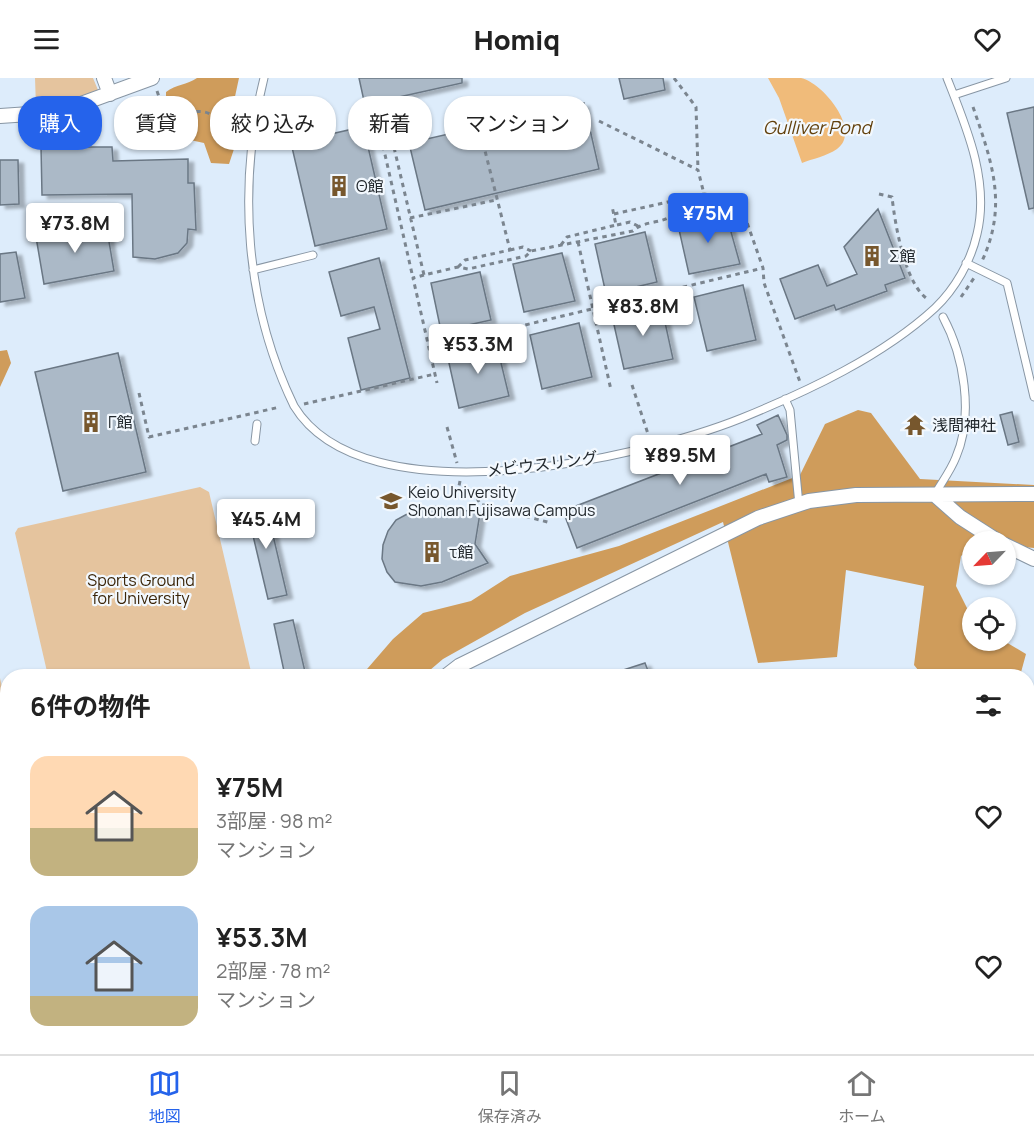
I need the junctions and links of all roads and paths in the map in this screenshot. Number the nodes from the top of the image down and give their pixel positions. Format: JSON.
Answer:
{"nodes":[{"id":1,"x":104,"y":78,"type":"edge"},
{"id":2,"x":264,"y":78,"type":"edge"},
{"id":3,"x":674,"y":78,"type":"edge"},
{"id":4,"x":946,"y":78,"type":"edge"},
{"id":5,"x":1006,"y":78,"type":"edge"},
{"id":6,"x":154,"y":84,"type":"edge"},
{"id":7,"x":110,"y":93,"type":"junction"},
{"id":8,"x":954,"y":95,"type":"junction"},
{"id":9,"x":262,"y":96,"type":"edge"},
{"id":10,"x":974,"y":107,"type":"dead end"},
{"id":11,"x":210,"y":114,"type":"edge"},
{"id":12,"x":0,"y":116,"type":"edge"},
{"id":13,"x":599,"y":121,"type":"dead end"},
{"id":14,"x":254,"y":150,"type":"edge"},
{"id":15,"x":384,"y":150,"type":"edge"},
{"id":16,"x":395,"y":150,"type":"edge"},
{"id":17,"x":485,"y":150,"type":"edge"},
{"id":18,"x":698,"y":170,"type":"junction"},
{"id":19,"x":704,"y":194,"type":"junction"},
{"id":20,"x":879,"y":194,"type":"dead end"},
{"id":21,"x":733,"y":198,"type":"junction"},
{"id":22,"x":497,"y":200,"type":"junction"},
{"id":23,"x":612,"y":206,"type":"dead end"},
{"id":24,"x":614,"y":214,"type":"junction"},
{"id":25,"x":410,"y":218,"type":"junction"},
{"id":26,"x":616,"y":225,"type":"junction"},
{"id":27,"x":638,"y":226,"type":"junction"},
{"id":28,"x":578,"y":242,"type":"junction"},
{"id":29,"x":561,"y":245,"type":"junction"},
{"id":30,"x":510,"y":250,"type":"junction"},
{"id":31,"x":531,"y":251,"type":"junction"},
{"id":32,"x":313,"y":255,"type":"dead end"},
{"id":33,"x":966,"y":263,"type":"junction"},
{"id":34,"x":458,"y":267,"type":"junction"},
{"id":35,"x":763,"y":268,"type":"junction"},
{"id":36,"x":979,"y":269,"type":"junction"},
{"id":37,"x":253,"y":270,"type":"junction"},
{"id":38,"x":424,"y":275,"type":"junction"},
{"id":39,"x":413,"y":278,"type":"junction"},
{"id":40,"x":936,"y":307,"type":"junction"},
{"id":41,"x":591,"y":308,"type":"junction"},
{"id":42,"x":943,"y":317,"type":"joint"},
{"id":43,"x":429,"y":348,"type":"junction"},
{"id":44,"x":435,"y":374,"type":"junction"},
{"id":45,"x":800,"y":382,"type":"dead end"},
{"id":46,"x":437,"y":384,"type":"dead end"},
{"id":47,"x":632,"y":385,"type":"dead end"},
{"id":48,"x":611,"y":390,"type":"dead end"},
{"id":49,"x":140,"y":393,"type":"dead end"},
{"id":50,"x":1034,"y":397,"type":"edge"},
{"id":51,"x":785,"y":399,"type":"junction"},
{"id":52,"x":294,"y":406,"type":"junction"},
{"id":53,"x":280,"y":407,"type":"dead end"},
{"id":54,"x":258,"y":424,"type":"dead end"},
{"id":55,"x":447,"y":427,"type":"dead end"},
{"id":56,"x":649,"y":437,"type":"dead end"},
{"id":57,"x":255,"y":441,"type":"dead end"},
{"id":58,"x":456,"y":460,"type":"dead end"},
{"id":59,"x":460,"y":480,"type":"dead end"},
{"id":60,"x":1034,"y":494,"type":"edge"},
{"id":61,"x":935,"y":495,"type":"junction"},
{"id":62,"x":800,"y":505,"type":"junction"},
{"id":63,"x":551,"y":523,"type":"dead end"},
{"id":64,"x":981,"y":531,"type":"edge"},
{"id":65,"x":1016,"y":550,"type":"edge"},
{"id":66,"x":1034,"y":559,"type":"edge"},
{"id":67,"x":455,"y":669,"type":"edge"}],
"edges":[{"from":1,"to":7,"type":"street"},
{"from":2,"to":9,"type":"lane","name":"メビウスリング"},
{"from":3,"to":18,"type":"path"},
{"from":4,"to":8,"type":"lane","name":"メビウスリング"},
{"from":5,"to":8,"type":"lane"},
{"from":6,"to":7,"type":"street"},
{"from":6,"to":11,"type":"path"},
{"from":7,"to":12,"type":"street"},
{"from":8,"to":33,"type":"lane","name":"メビウスリング"},
{"from":10,"to":36,"type":"path"},
{"from":13,"to":18,"type":"path"},
{"from":14,"to":37,"type":"lane","name":"メビウスリング"},
{"from":15,"to":39,"type":"path"},
{"from":16,"to":25,"type":"path"},
{"from":17,"to":22,"type":"path"},
{"from":18,"to":19,"type":"path"},
{"from":19,"to":21,"type":"path"},
{"from":19,"to":24,"type":"path"},
{"from":20,"to":40,"type":"path"},
{"from":21,"to":27,"type":"path"},
{"from":21,"to":35,"type":"path"},
{"from":22,"to":25,"type":"path"},
{"from":22,"to":30,"type":"path"},
{"from":23,"to":24,"type":"path"},
{"from":24,"to":26,"type":"path"},
{"from":25,"to":38,"type":"path"},
{"from":26,"to":27,"type":"path"},
{"from":26,"to":29,"type":"path"},
{"from":27,"to":28,"type":"path"},
{"from":28,"to":29,"type":"path"},
{"from":28,"to":41,"type":"path"},
{"from":29,"to":31,"type":"path"},
{"from":30,"to":31,"type":"path"},
{"from":30,"to":34,"type":"path"},
{"from":31,"to":34,"type":"path"},
{"from":32,"to":37,"type":"lane"},
{"from":33,"to":36,"type":"lane"},
{"from":33,"to":40,"type":"lane","name":"メビウスリング"},
{"from":34,"to":38,"type":"path"},
{"from":35,"to":41,"type":"path"},
{"from":35,"to":45,"type":"path"},
{"from":36,"to":42,"type":"path"},
{"from":36,"to":50,"type":"lane"},
{"from":37,"to":52,"type":"lane","name":"メビウスリング"},
{"from":38,"to":39,"type":"path"},
{"from":39,"to":43,"type":"path"},
{"from":40,"to":51,"type":"lane","name":"メビウスリング"},
{"from":41,"to":43,"type":"path"},
{"from":41,"to":48,"type":"path"},
{"from":42,"to":61,"type":"lane"},
{"from":43,"to":44,"type":"path"},
{"from":44,"to":46,"type":"path"},
{"from":44,"to":52,"type":"path"},
{"from":47,"to":56,"type":"path"},
{"from":49,"to":53,"type":"path"},
{"from":51,"to":52,"type":"lane","name":"メビウスリング"},
{"from":51,"to":62,"type":"lane"},
{"from":54,"to":57,"type":"lane"},
{"from":55,"to":58,"type":"path"},
{"from":59,"to":63,"type":"path"},
{"from":60,"to":61,"type":"street"},
{"from":61,"to":62,"type":"street"},
{"from":61,"to":64,"type":"street"},
{"from":62,"to":67,"type":"street"},
{"from":65,"to":66,"type":"street"}]}
